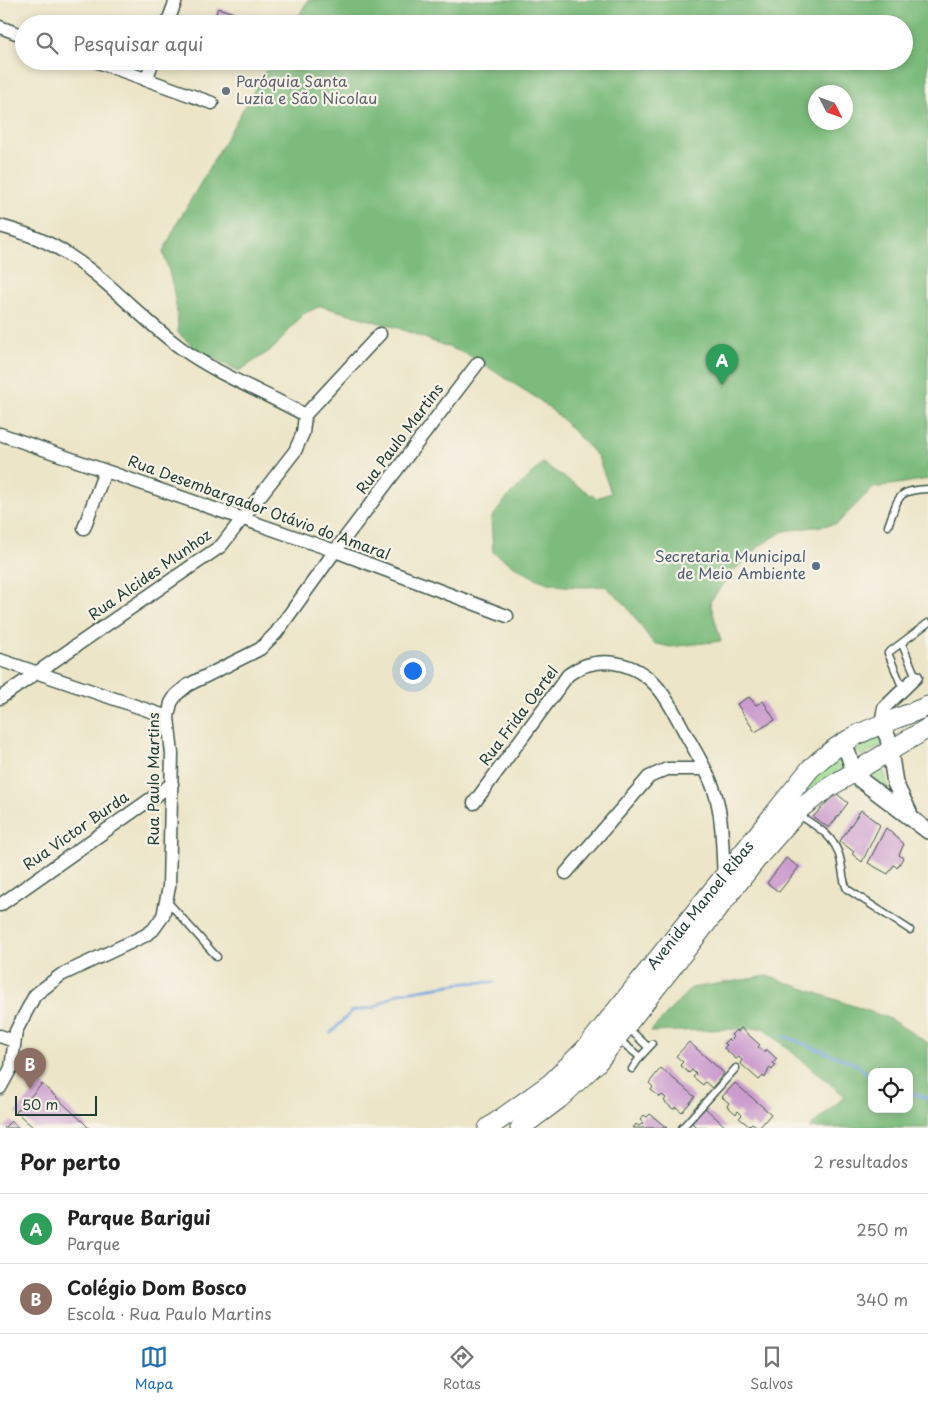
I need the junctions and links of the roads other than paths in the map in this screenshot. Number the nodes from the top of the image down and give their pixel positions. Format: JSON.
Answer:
{"nodes":[{"id":1,"x":176,"y":0,"type":"edge"},
{"id":2,"x":170,"y":15,"type":"edge"},
{"id":3,"x":0,"y":28,"type":"edge"},
{"id":4,"x":15,"y":33,"type":"edge"},
{"id":5,"x":119,"y":70,"type":"edge"},
{"id":6,"x":150,"y":70,"type":"edge"},
{"id":7,"x":146,"y":80,"type":"junction"},
{"id":8,"x":212,"y":103,"type":"dead end"},
{"id":9,"x":0,"y":226,"type":"edge"},
{"id":10,"x":380,"y":334,"type":"dead end"},
{"id":11,"x":478,"y":363,"type":"dead end"},
{"id":12,"x":306,"y":415,"type":"junction"},
{"id":13,"x":0,"y":434,"type":"edge"},
{"id":14,"x":105,"y":471,"type":"junction"},
{"id":15,"x":928,"y":489,"type":"edge"},
{"id":16,"x":242,"y":519,"type":"junction"},
{"id":17,"x":888,"y":526,"type":"dead end"},
{"id":18,"x":84,"y":528,"type":"dead end"},
{"id":19,"x":335,"y":552,"type":"junction"},
{"id":20,"x":507,"y":616,"type":"dead end"},
{"id":21,"x":928,"y":623,"type":"edge"},
{"id":22,"x":902,"y":644,"type":"junction"},
{"id":23,"x":0,"y":660,"type":"edge"},
{"id":24,"x":37,"y":673,"type":"junction"},
{"id":25,"x":916,"y":677,"type":"joint"},
{"id":26,"x":903,"y":689,"type":"junction"},
{"id":27,"x":0,"y":698,"type":"edge"},
{"id":28,"x":928,"y":706,"type":"edge"},
{"id":29,"x":168,"y":717,"type":"junction"},
{"id":30,"x":881,"y":723,"type":"junction"},
{"id":31,"x":928,"y":728,"type":"edge"},
{"id":32,"x":844,"y":741,"type":"junction"},
{"id":33,"x":890,"y":750,"type":"junction"},
{"id":34,"x":705,"y":769,"type":"junction"},
{"id":35,"x":854,"y":772,"type":"junction"},
{"id":36,"x":172,"y":784,"type":"junction"},
{"id":37,"x":474,"y":802,"type":"dead end"},
{"id":38,"x":796,"y":813,"type":"junction"},
{"id":39,"x":912,"y":818,"type":"junction"},
{"id":40,"x":767,"y":822,"type":"junction"},
{"id":41,"x":928,"y":831,"type":"edge"},
{"id":42,"x":760,"y":855,"type":"junction"},
{"id":43,"x":566,"y":872,"type":"dead end"},
{"id":44,"x":724,"y":876,"type":"junction"},
{"id":45,"x":167,"y":901,"type":"junction"},
{"id":46,"x":0,"y":905,"type":"edge"},
{"id":47,"x":719,"y":907,"type":"junction"},
{"id":48,"x":910,"y":930,"type":"dead end"},
{"id":49,"x":217,"y":957,"type":"dead end"},
{"id":50,"x":622,"y":1032,"type":"junction"},
{"id":51,"x":0,"y":1036,"type":"edge"},
{"id":52,"x":14,"y":1041,"type":"junction"},
{"id":53,"x":640,"y":1057,"type":"junction"},
{"id":54,"x":736,"y":1068,"type":"dead end"},
{"id":55,"x":632,"y":1069,"type":"dead end"},
{"id":56,"x":0,"y":1088,"type":"edge"},
{"id":57,"x":518,"y":1119,"type":"edge"},
{"id":58,"x":488,"y":1128,"type":"edge"},
{"id":59,"x":504,"y":1128,"type":"edge"},
{"id":60,"x":682,"y":1128,"type":"edge"}],
"edges":[{"from":1,"to":2,"type":"street"},
{"from":3,"to":4,"type":"street"},
{"from":5,"to":7,"type":"street"},
{"from":6,"to":7,"type":"street"},
{"from":7,"to":8,"type":"street"},
{"from":9,"to":12,"type":"street"},
{"from":10,"to":12,"type":"street","name":"Rua Alcides Munhoz"},
{"from":11,"to":19,"type":"street","name":"Rua Paulo Martins"},
{"from":12,"to":16,"type":"street","name":"Rua Alcides Munhoz"},
{"from":13,"to":14,"type":"street","name":"Rua Desembargador Otávio do Amaral"},
{"from":14,"to":16,"type":"street","name":"Rua Desembargador Otávio do Amaral"},
{"from":14,"to":18,"type":"street"},
{"from":15,"to":17,"type":"lane"},
{"from":16,"to":19,"type":"street","name":"Rua Desembargador Otávio do Amaral"},
{"from":16,"to":24,"type":"street","name":"Rua Alcides Munhoz"},
{"from":19,"to":20,"type":"street","name":"Rua Desembargador Otávio do Amaral"},
{"from":19,"to":29,"type":"street","name":"Rua Paulo Martins"},
{"from":21,"to":22,"type":"lane"},
{"from":22,"to":25,"type":"lane"},
{"from":22,"to":26,"type":"lane"},
{"from":23,"to":24,"type":"street"},
{"from":24,"to":27,"type":"street","name":"Rua Alcides Munhoz"},
{"from":24,"to":29,"type":"street"},
{"from":25,"to":26,"type":"street"},
{"from":26,"to":30,"type":"street"},
{"from":28,"to":30,"type":"main road","name":"Avenida Manoel Ribas"},
{"from":29,"to":36,"type":"street","name":"Rua Paulo Martins"},
{"from":30,"to":32,"type":"main road","name":"Avenida Manoel Ribas"},
{"from":30,"to":33,"type":"street"},
{"from":31,"to":33,"type":"main road","name":"Avenida Manoel Ribas"},
{"from":32,"to":35,"type":"street"},
{"from":32,"to":40,"type":"main road","name":"Avenida Manoel Ribas"},
{"from":33,"to":35,"type":"main road","name":"Avenida Manoel Ribas"},
{"from":33,"to":39,"type":"street"},
{"from":34,"to":37,"type":"street","name":"Rua Frida Oertel"},
{"from":34,"to":43,"type":"street"},
{"from":34,"to":44,"type":"street","name":"Rua Frida Oertel"},
{"from":35,"to":38,"type":"main road","name":"Avenida Manoel Ribas"},
{"from":35,"to":39,"type":"street"},
{"from":36,"to":45,"type":"street","name":"Rua Paulo Martins"},
{"from":36,"to":46,"type":"street","name":"Rua Victor Burda"},
{"from":38,"to":42,"type":"main road","name":"Avenida Manoel Ribas"},
{"from":38,"to":48,"type":"lane"},
{"from":39,"to":41,"type":"street"},
{"from":40,"to":42,"type":"main road"},
{"from":40,"to":44,"type":"main road","name":"Avenida Manoel Ribas"},
{"from":42,"to":47,"type":"main road","name":"Avenida Manoel Ribas"},
{"from":44,"to":47,"type":"main road"},
{"from":44,"to":57,"type":"main road","name":"Avenida Manoel Ribas"},
{"from":45,"to":49,"type":"lane"},
{"from":45,"to":52,"type":"street","name":"Rua Paulo Martins"},
{"from":47,"to":50,"type":"main road","name":"Avenida Manoel Ribas"},
{"from":50,"to":53,"type":"lane"},
{"from":50,"to":53,"type":"lane"},
{"from":50,"to":57,"type":"main road","name":"Avenida Manoel Ribas"},
{"from":51,"to":52,"type":"street"},
{"from":52,"to":56,"type":"street","name":"Rua Paulo Martins"},
{"from":53,"to":55,"type":"lane"},
{"from":54,"to":60,"type":"lane"},
{"from":57,"to":58,"type":"main road","name":"Avenida Manoel Ribas"},
{"from":57,"to":59,"type":"main road"}]}
